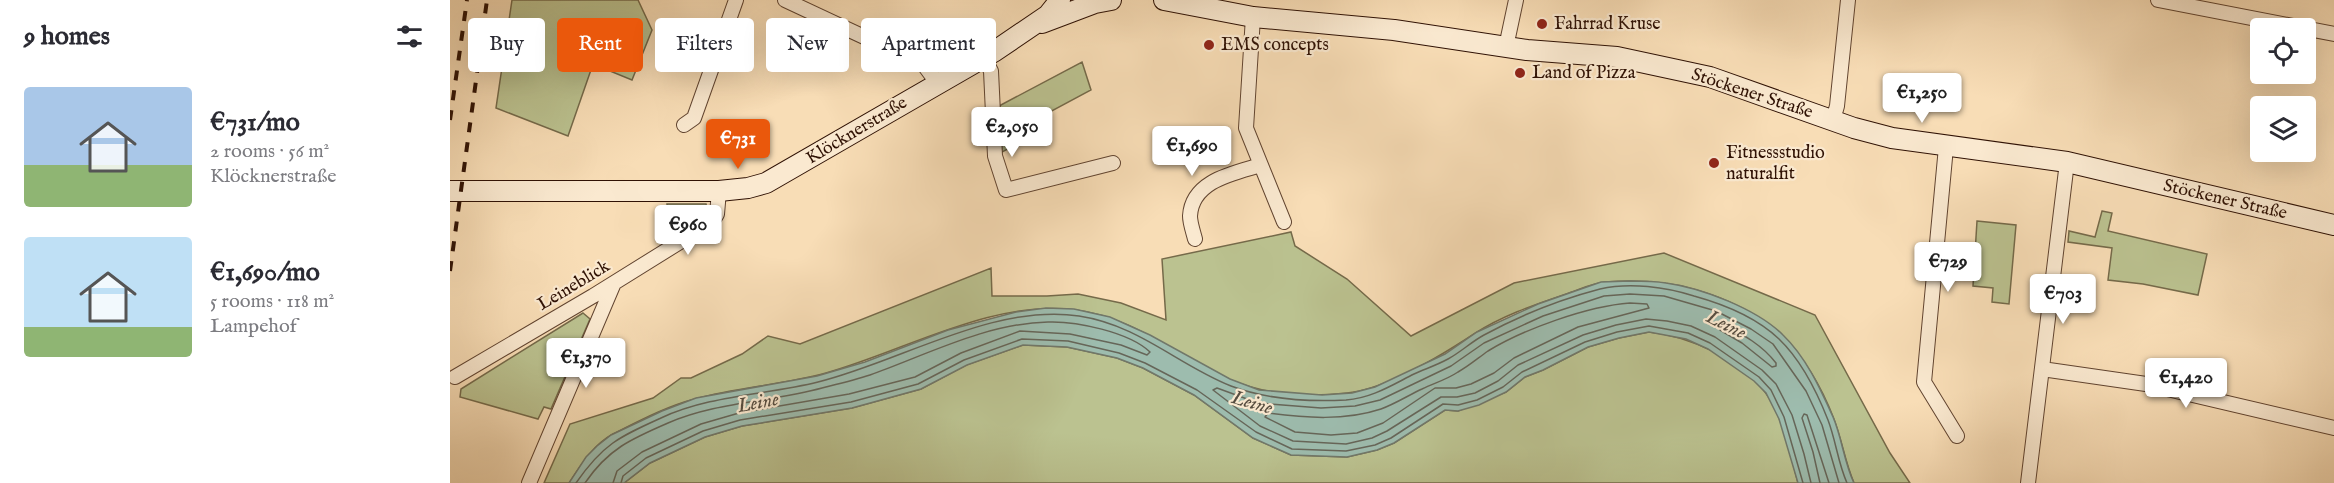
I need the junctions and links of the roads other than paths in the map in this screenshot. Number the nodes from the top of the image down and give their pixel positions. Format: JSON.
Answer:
{"nodes":[{"id":1,"x":736,"y":0,"type":"edge"},
{"id":2,"x":785,"y":0,"type":"edge"},
{"id":3,"x":1060,"y":0,"type":"edge"},
{"id":4,"x":1110,"y":0,"type":"edge"},
{"id":5,"x":1164,"y":0,"type":"edge"},
{"id":6,"x":1516,"y":0,"type":"edge"},
{"id":7,"x":2157,"y":0,"type":"edge"},
{"id":8,"x":1847,"y":6,"type":"edge"},
{"id":9,"x":1253,"y":17,"type":"junction"},
{"id":10,"x":1033,"y":26,"type":"junction"},
{"id":11,"x":2334,"y":34,"type":"edge"},
{"id":12,"x":1506,"y":47,"type":"junction"},
{"id":13,"x":996,"y":50,"type":"edge"},
{"id":14,"x":959,"y":72,"type":"edge"},
{"id":15,"x":991,"y":72,"type":"edge"},
{"id":16,"x":938,"y":84,"type":"junction"},
{"id":17,"x":1833,"y":120,"type":"junction"},
{"id":18,"x":684,"y":125,"type":"dead end"},
{"id":19,"x":1946,"y":147,"type":"junction"},
{"id":20,"x":2067,"y":162,"type":"junction"},
{"id":21,"x":1113,"y":163,"type":"dead end"},
{"id":22,"x":1261,"y":165,"type":"junction"},
{"id":23,"x":450,"y":191,"type":"edge"},
{"id":24,"x":719,"y":191,"type":"junction"},
{"id":25,"x":1284,"y":222,"type":"dead end"},
{"id":26,"x":2334,"y":225,"type":"edge"},
{"id":27,"x":1195,"y":238,"type":"dead end"},
{"id":28,"x":614,"y":283,"type":"junction"},
{"id":29,"x":2042,"y":369,"type":"junction"},
{"id":30,"x":455,"y":377,"type":"dead end"},
{"id":31,"x":2334,"y":428,"type":"edge"},
{"id":32,"x":1957,"y":436,"type":"dead end"},
{"id":33,"x":529,"y":483,"type":"edge"},
{"id":34,"x":2028,"y":483,"type":"edge"}],
"edges":[{"from":1,"to":18,"type":"street"},
{"from":2,"to":16,"type":"street"},
{"from":3,"to":10,"type":"main road"},
{"from":4,"to":10,"type":"main road"},
{"from":5,"to":9,"type":"main road","name":"Stöckener Straße"},
{"from":6,"to":12,"type":"street"},
{"from":7,"to":11,"type":"street"},
{"from":8,"to":17,"type":"street"},
{"from":9,"to":12,"type":"main road","name":"Stöckener Straße"},
{"from":9,"to":22,"type":"street"},
{"from":10,"to":13,"type":"main road","name":"Klöcknerstraße"},
{"from":12,"to":17,"type":"main road","name":"Stöckener Straße"},
{"from":14,"to":16,"type":"main road","name":"Klöcknerstraße"},
{"from":15,"to":21,"type":"street"},
{"from":16,"to":24,"type":"main road","name":"Klöcknerstraße"},
{"from":17,"to":19,"type":"main road","name":"Stöckener Straße"},
{"from":19,"to":20,"type":"main road","name":"Stöckener Straße"},
{"from":19,"to":32,"type":"street"},
{"from":20,"to":26,"type":"main road","name":"Stöckener Straße"},
{"from":20,"to":29,"type":"street"},
{"from":22,"to":25,"type":"street"},
{"from":22,"to":27,"type":"street"},
{"from":23,"to":24,"type":"main road","name":"Klöcknerstraße"},
{"from":24,"to":28,"type":"street","name":"Leineblick"},
{"from":28,"to":30,"type":"street","name":"Leineblick"},
{"from":28,"to":33,"type":"street"},
{"from":29,"to":31,"type":"street"},
{"from":29,"to":34,"type":"street"}]}
